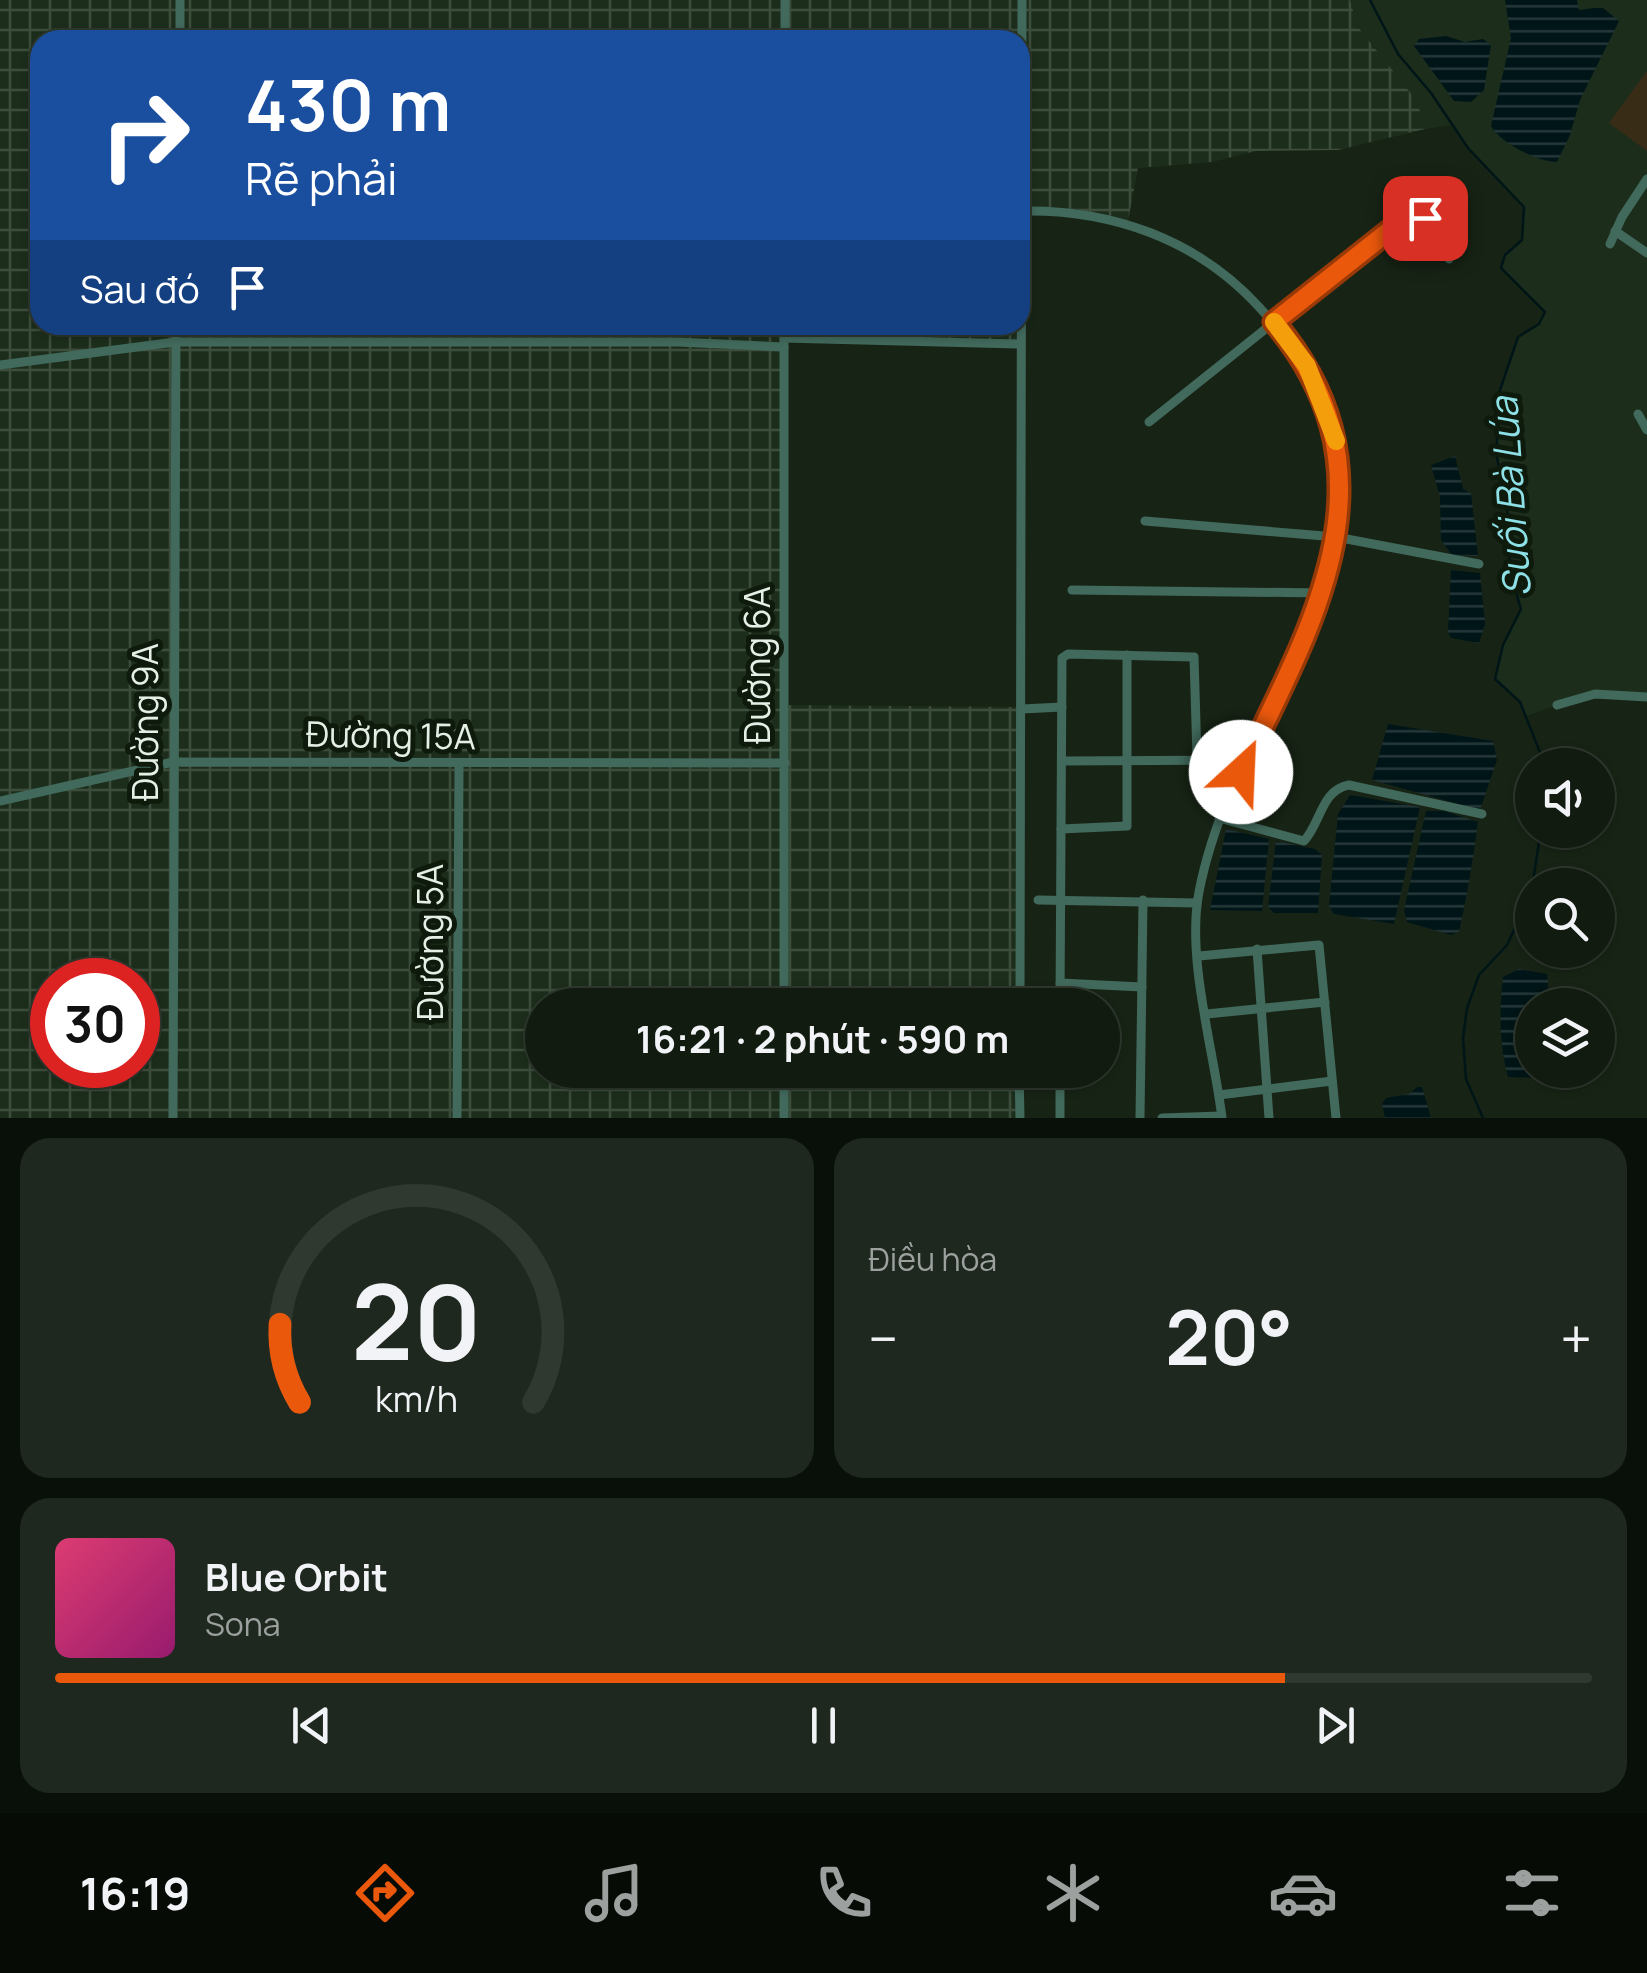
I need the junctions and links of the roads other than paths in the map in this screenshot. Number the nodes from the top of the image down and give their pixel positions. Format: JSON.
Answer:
{"nodes":[{"id":1,"x":180,"y":0,"type":"edge"},
{"id":2,"x":785,"y":0,"type":"edge"},
{"id":3,"x":1022,"y":0,"type":"edge"},
{"id":4,"x":180,"y":30,"type":"edge"},
{"id":5,"x":786,"y":30,"type":"edge"},
{"id":6,"x":1022,"y":30,"type":"edge"},
{"id":7,"x":1647,"y":179,"type":"edge"},
{"id":8,"x":1030,"y":212,"type":"edge"},
{"id":9,"x":1615,"y":231,"type":"junction"},
{"id":10,"x":1610,"y":244,"type":"dead end"},
{"id":11,"x":1647,"y":253,"type":"edge"},
{"id":12,"x":1449,"y":259,"type":"dead end"},
{"id":13,"x":1274,"y":322,"type":"junction"},
{"id":14,"x":176,"y":335,"type":"edge"},
{"id":15,"x":784,"y":335,"type":"edge"},
{"id":16,"x":1021,"y":335,"type":"edge"},
{"id":17,"x":176,"y":342,"type":"junction"},
{"id":18,"x":784,"y":342,"type":"junction"},
{"id":19,"x":1021,"y":344,"type":"junction"},
{"id":20,"x":0,"y":364,"type":"edge"},
{"id":21,"x":1638,"y":414,"type":"dead end"},
{"id":22,"x":1149,"y":422,"type":"dead end"},
{"id":23,"x":1647,"y":430,"type":"edge"},
{"id":24,"x":1146,"y":521,"type":"dead end"},
{"id":25,"x":1336,"y":537,"type":"junction"},
{"id":26,"x":1479,"y":564,"type":"dead end"},
{"id":27,"x":1072,"y":590,"type":"dead end"},
{"id":28,"x":1323,"y":592,"type":"junction"},
{"id":29,"x":1128,"y":655,"type":"junction"},
{"id":30,"x":1647,"y":697,"type":"edge"},
{"id":31,"x":1557,"y":704,"type":"dead end"},
{"id":32,"x":1062,"y":707,"type":"junction"},
{"id":33,"x":1022,"y":709,"type":"junction"},
{"id":34,"x":1197,"y":758,"type":"junction"},
{"id":35,"x":1128,"y":760,"type":"junction"},
{"id":36,"x":1247,"y":760,"type":"junction"},
{"id":37,"x":1062,"y":761,"type":"junction"},
{"id":38,"x":173,"y":762,"type":"junction"},
{"id":39,"x":784,"y":764,"type":"junction"},
{"id":40,"x":460,"y":766,"type":"junction"},
{"id":41,"x":0,"y":801,"type":"edge"},
{"id":42,"x":1482,"y":814,"type":"dead end"},
{"id":43,"x":1220,"y":818,"type":"junction"},
{"id":44,"x":1061,"y":830,"type":"junction"},
{"id":45,"x":1061,"y":899,"type":"junction"},
{"id":46,"x":1038,"y":900,"type":"dead end"},
{"id":47,"x":1143,"y":900,"type":"junction"},
{"id":48,"x":1198,"y":903,"type":"junction"},
{"id":49,"x":1257,"y":949,"type":"junction"},
{"id":50,"x":1198,"y":956,"type":"junction"},
{"id":51,"x":1060,"y":983,"type":"junction"},
{"id":52,"x":1142,"y":987,"type":"junction"},
{"id":53,"x":784,"y":988,"type":"edge"},
{"id":54,"x":1020,"y":988,"type":"edge"},
{"id":55,"x":1060,"y":988,"type":"edge"},
{"id":56,"x":1326,"y":1002,"type":"junction"},
{"id":57,"x":1262,"y":1008,"type":"junction"},
{"id":58,"x":1207,"y":1014,"type":"junction"},
{"id":59,"x":1332,"y":1080,"type":"junction"},
{"id":60,"x":784,"y":1088,"type":"edge"},
{"id":61,"x":1020,"y":1088,"type":"edge"},
{"id":62,"x":1060,"y":1088,"type":"edge"},
{"id":63,"x":1267,"y":1088,"type":"junction"},
{"id":64,"x":1219,"y":1095,"type":"junction"},
{"id":65,"x":1221,"y":1117,"type":"edge"},
{"id":66,"x":174,"y":1118,"type":"edge"},
{"id":67,"x":457,"y":1118,"type":"edge"},
{"id":68,"x":784,"y":1118,"type":"edge"},
{"id":69,"x":1020,"y":1118,"type":"edge"},
{"id":70,"x":1060,"y":1118,"type":"edge"},
{"id":71,"x":1140,"y":1118,"type":"edge"},
{"id":72,"x":1162,"y":1118,"type":"edge"},
{"id":73,"x":1268,"y":1118,"type":"edge"},
{"id":74,"x":1336,"y":1118,"type":"edge"}],
"edges":[{"from":1,"to":4,"type":"street"},
{"from":2,"to":5,"type":"street"},
{"from":3,"to":6,"type":"street"},
{"from":7,"to":9,"type":"street"},
{"from":8,"to":13,"type":"street"},
{"from":9,"to":10,"type":"street"},
{"from":9,"to":11,"type":"street"},
{"from":12,"to":13,"type":"street"},
{"from":13,"to":22,"type":"street"},
{"from":13,"to":25,"type":"street"},
{"from":14,"to":17,"type":"street","name":"Đường 9A"},
{"from":15,"to":18,"type":"street","name":"Đường 6A"},
{"from":16,"to":19,"type":"street"},
{"from":17,"to":18,"type":"street"},
{"from":17,"to":20,"type":"street"},
{"from":17,"to":38,"type":"street","name":"Đường 9A"},
{"from":18,"to":19,"type":"street"},
{"from":18,"to":39,"type":"street","name":"Đường 6A"},
{"from":19,"to":33,"type":"street"},
{"from":21,"to":23,"type":"street"},
{"from":24,"to":25,"type":"street"},
{"from":25,"to":26,"type":"street"},
{"from":25,"to":28,"type":"street"},
{"from":27,"to":28,"type":"street"},
{"from":28,"to":36,"type":"street"},
{"from":29,"to":32,"type":"street"},
{"from":29,"to":34,"type":"street"},
{"from":29,"to":35,"type":"street"},
{"from":30,"to":31,"type":"street"},
{"from":32,"to":33,"type":"street"},
{"from":32,"to":37,"type":"street"},
{"from":33,"to":54,"type":"street"},
{"from":34,"to":35,"type":"street"},
{"from":34,"to":36,"type":"street"},
{"from":35,"to":37,"type":"street"},
{"from":35,"to":44,"type":"street"},
{"from":36,"to":43,"type":"street"},
{"from":37,"to":44,"type":"street"},
{"from":38,"to":40,"type":"street","name":"Đường 15A"},
{"from":38,"to":41,"type":"street","name":"Đường 15A"},
{"from":38,"to":66,"type":"street","name":"Đường 9A"},
{"from":39,"to":40,"type":"street","name":"Đường 15A"},
{"from":39,"to":53,"type":"street","name":"Đường 6A"},
{"from":40,"to":67,"type":"street","name":"Đường 5A"},
{"from":42,"to":43,"type":"street"},
{"from":43,"to":48,"type":"street"},
{"from":44,"to":45,"type":"street"},
{"from":45,"to":46,"type":"street"},
{"from":45,"to":47,"type":"street"},
{"from":45,"to":51,"type":"street"},
{"from":47,"to":48,"type":"street"},
{"from":47,"to":52,"type":"street"},
{"from":48,"to":50,"type":"street"},
{"from":49,"to":50,"type":"street"},
{"from":49,"to":56,"type":"street"},
{"from":49,"to":57,"type":"street"},
{"from":50,"to":58,"type":"street"},
{"from":51,"to":52,"type":"street"},
{"from":51,"to":55,"type":"street"},
{"from":52,"to":71,"type":"street"},
{"from":56,"to":57,"type":"street"},
{"from":56,"to":59,"type":"street"},
{"from":57,"to":58,"type":"street"},
{"from":57,"to":63,"type":"street"},
{"from":58,"to":64,"type":"street"},
{"from":59,"to":63,"type":"street"},
{"from":59,"to":74,"type":"street"},
{"from":60,"to":68,"type":"street"},
{"from":61,"to":69,"type":"street"},
{"from":62,"to":70,"type":"street"},
{"from":63,"to":64,"type":"street"},
{"from":63,"to":73,"type":"street"},
{"from":64,"to":65,"type":"street"},
{"from":65,"to":72,"type":"street"}]}
